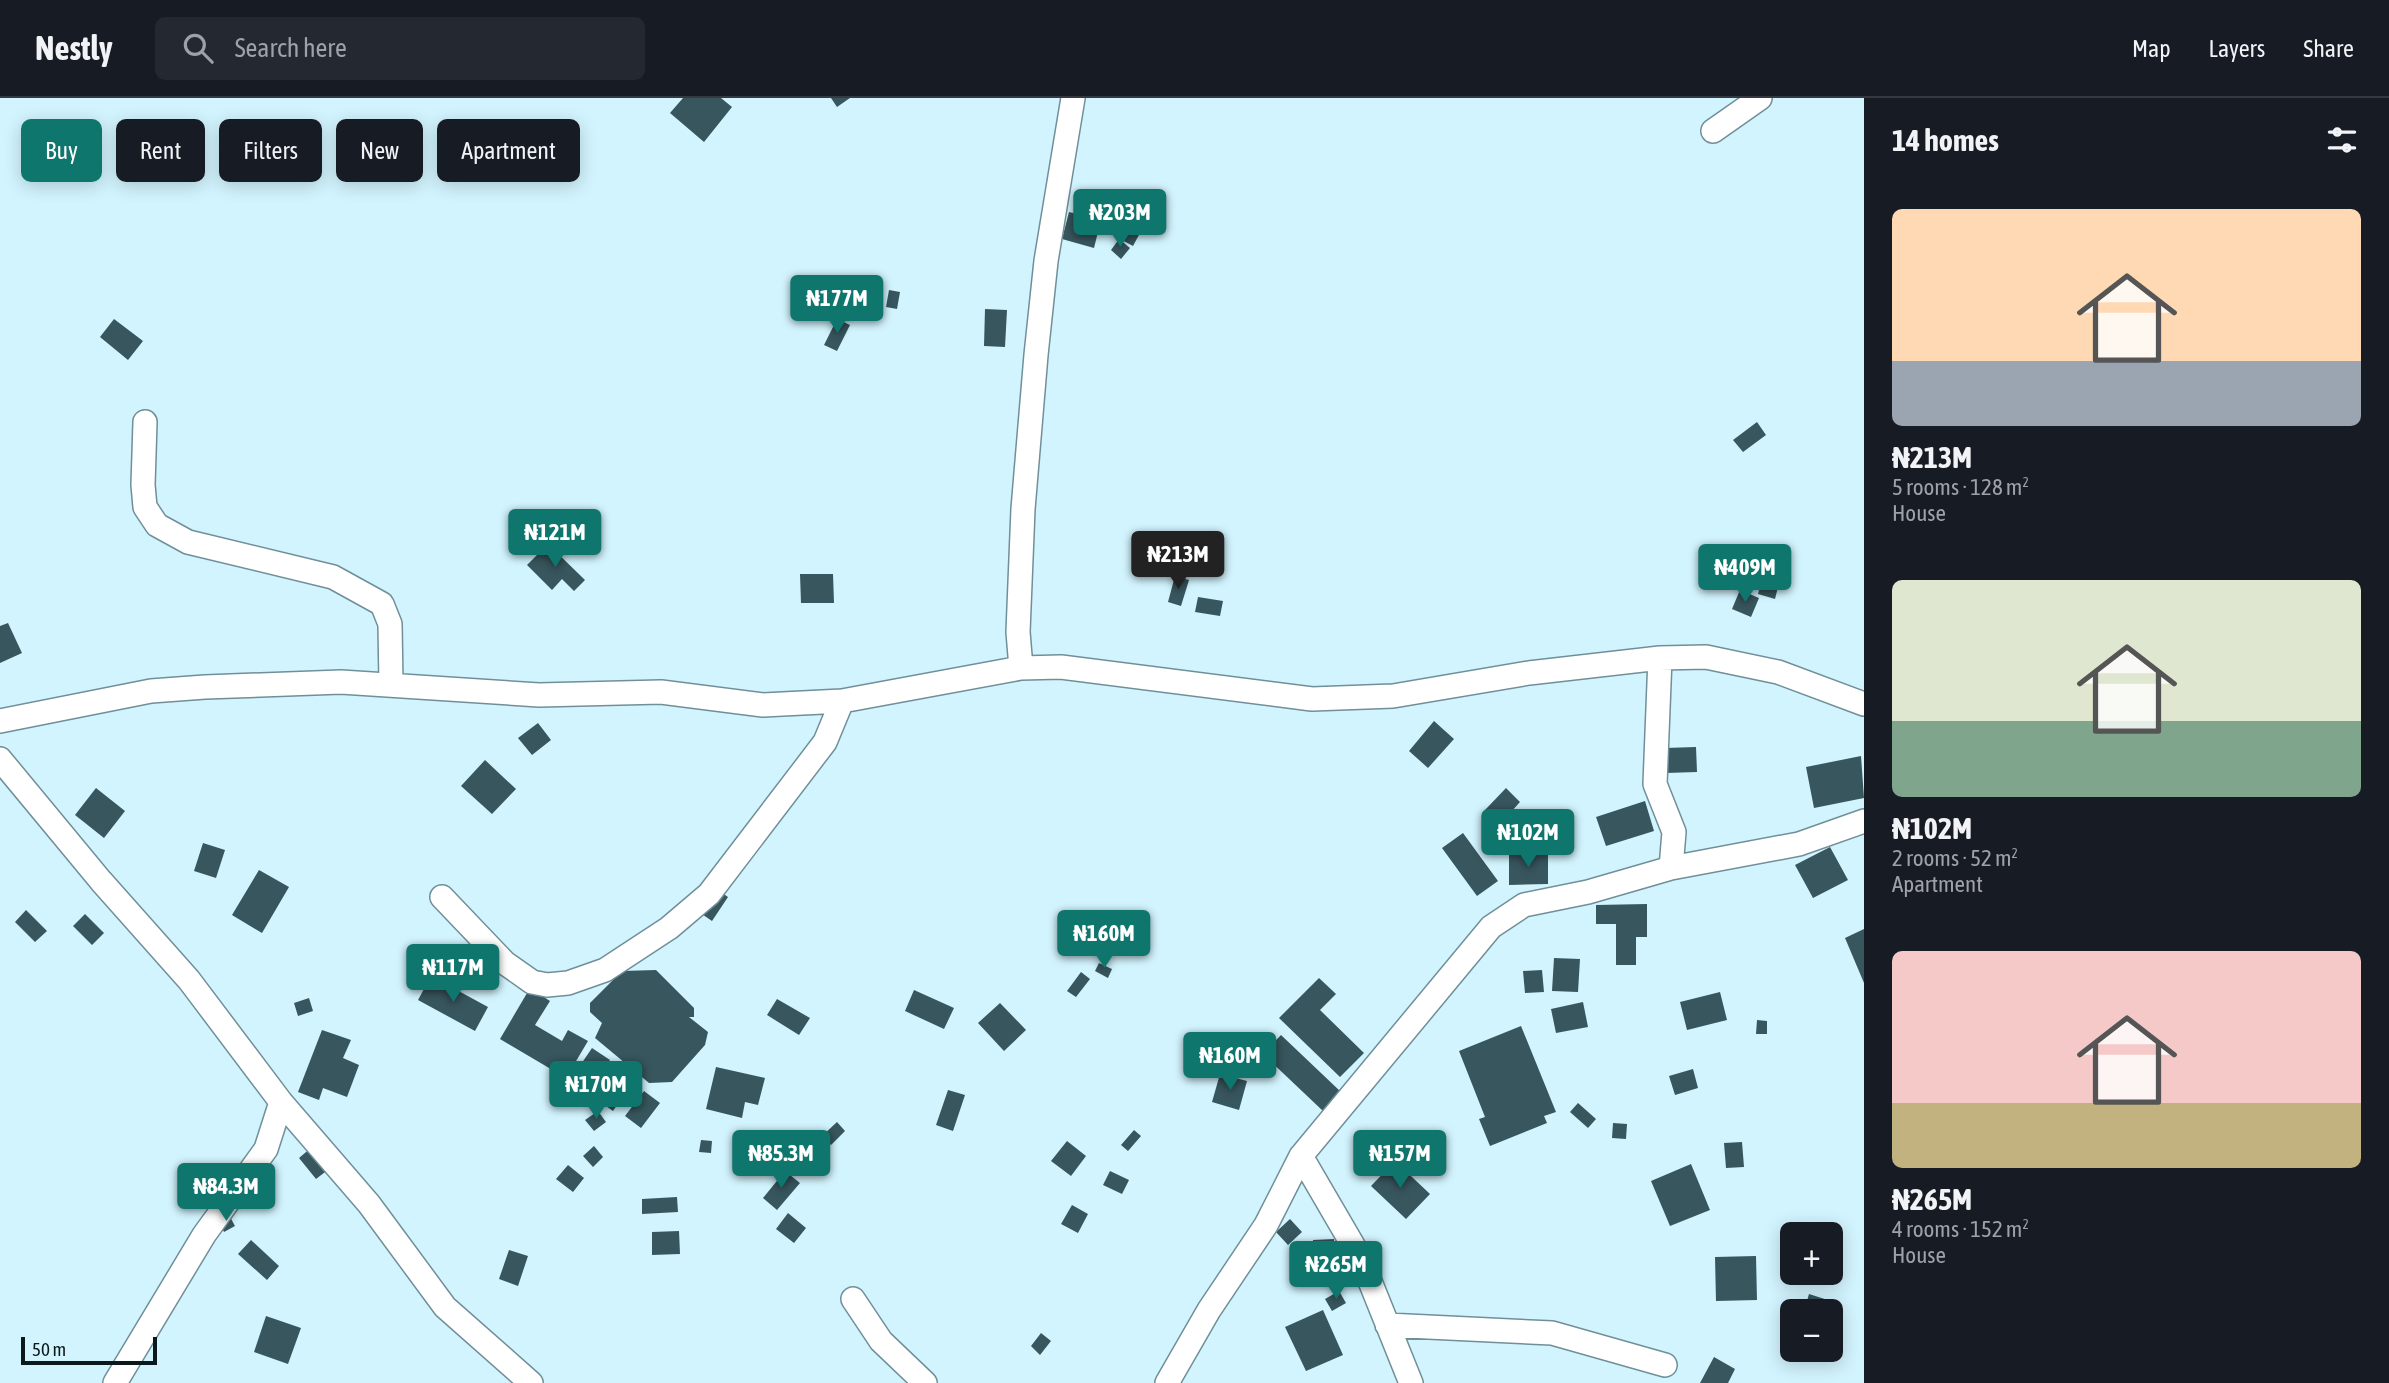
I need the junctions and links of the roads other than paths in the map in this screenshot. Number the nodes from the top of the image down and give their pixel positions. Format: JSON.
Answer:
{"nodes":[{"id":1,"x":1073,"y":98,"type":"edge"},
{"id":2,"x":1760,"y":98,"type":"edge"},
{"id":3,"x":1713,"y":131,"type":"dead end"},
{"id":4,"x":145,"y":422,"type":"dead end"},
{"id":5,"x":1660,"y":658,"type":"junction"},
{"id":6,"x":1021,"y":668,"type":"junction"},
{"id":7,"x":391,"y":684,"type":"junction"},
{"id":8,"x":842,"y":701,"type":"junction"},
{"id":9,"x":1864,"y":704,"type":"edge"},
{"id":10,"x":0,"y":721,"type":"edge"},
{"id":11,"x":0,"y":759,"type":"edge"},
{"id":12,"x":1864,"y":821,"type":"edge"},
{"id":13,"x":1671,"y":869,"type":"junction"},
{"id":14,"x":442,"y":897,"type":"dead end"},
{"id":15,"x":281,"y":1102,"type":"junction"},
{"id":16,"x":1301,"y":1156,"type":"junction"},
{"id":17,"x":852,"y":1299,"type":"dead end"},
{"id":18,"x":1387,"y":1325,"type":"junction"},
{"id":19,"x":1665,"y":1365,"type":"dead end"},
{"id":20,"x":115,"y":1383,"type":"edge"},
{"id":21,"x":531,"y":1383,"type":"edge"},
{"id":22,"x":925,"y":1383,"type":"edge"},
{"id":23,"x":1167,"y":1383,"type":"edge"},
{"id":24,"x":1410,"y":1383,"type":"edge"}],
"edges":[{"from":1,"to":6,"type":"street"},
{"from":2,"to":3,"type":"street"},
{"from":4,"to":7,"type":"street"},
{"from":5,"to":6,"type":"street"},
{"from":5,"to":9,"type":"street"},
{"from":5,"to":13,"type":"street"},
{"from":6,"to":8,"type":"street"},
{"from":7,"to":8,"type":"street"},
{"from":7,"to":10,"type":"street"},
{"from":8,"to":14,"type":"street"},
{"from":11,"to":15,"type":"street"},
{"from":12,"to":13,"type":"street"},
{"from":13,"to":16,"type":"street"},
{"from":15,"to":20,"type":"street"},
{"from":15,"to":21,"type":"street"},
{"from":16,"to":18,"type":"street"},
{"from":16,"to":23,"type":"street"},
{"from":17,"to":22,"type":"street"},
{"from":18,"to":19,"type":"street"},
{"from":18,"to":24,"type":"street"}]}
